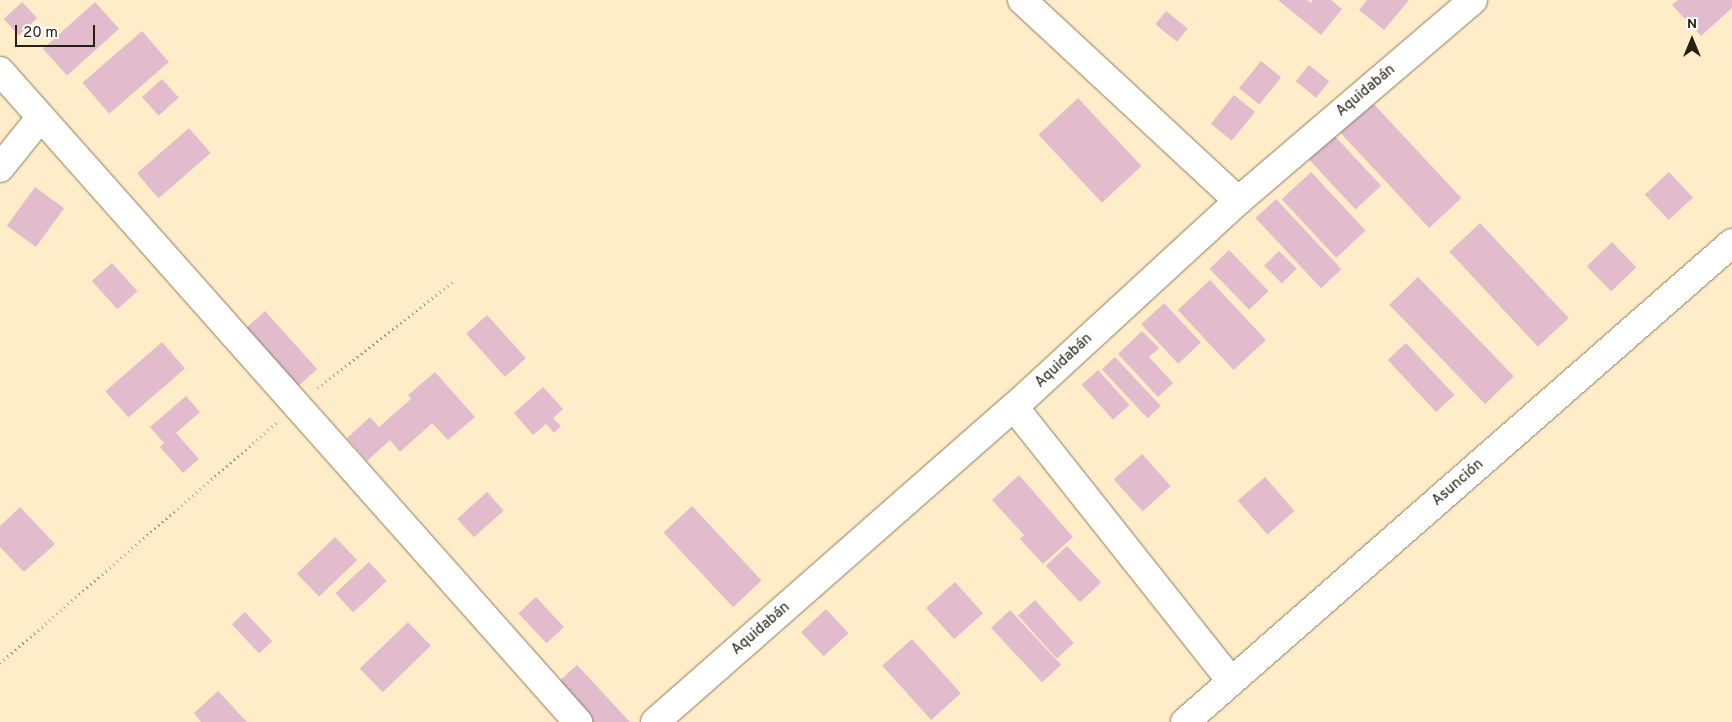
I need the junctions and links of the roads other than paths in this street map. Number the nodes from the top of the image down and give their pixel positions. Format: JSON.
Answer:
{"nodes":[{"id":1,"x":1022,"y":0,"type":"edge"},
{"id":2,"x":1474,"y":0,"type":"edge"},
{"id":3,"x":0,"y":72,"type":"edge"},
{"id":4,"x":41,"y":117,"type":"junction"},
{"id":5,"x":0,"y":168,"type":"edge"},
{"id":6,"x":1238,"y":200,"type":"junction"},
{"id":7,"x":1732,"y":243,"type":"edge"},
{"id":8,"x":1014,"y":407,"type":"junction"},
{"id":9,"x":1231,"y":681,"type":"junction"},
{"id":10,"x":578,"y":722,"type":"edge"},
{"id":11,"x":654,"y":722,"type":"edge"},
{"id":12,"x":1185,"y":722,"type":"edge"}],
"edges":[{"from":1,"to":6,"type":"street"},
{"from":2,"to":6,"type":"street","name":"Aquidabán"},
{"from":3,"to":4,"type":"street"},
{"from":4,"to":5,"type":"street"},
{"from":4,"to":10,"type":"street"},
{"from":6,"to":8,"type":"street","name":"Aquidabán"},
{"from":7,"to":9,"type":"street","name":"Asunción"},
{"from":8,"to":9,"type":"street"},
{"from":8,"to":11,"type":"street","name":"Aquidabán"},
{"from":9,"to":12,"type":"street","name":"Asunción"}]}
